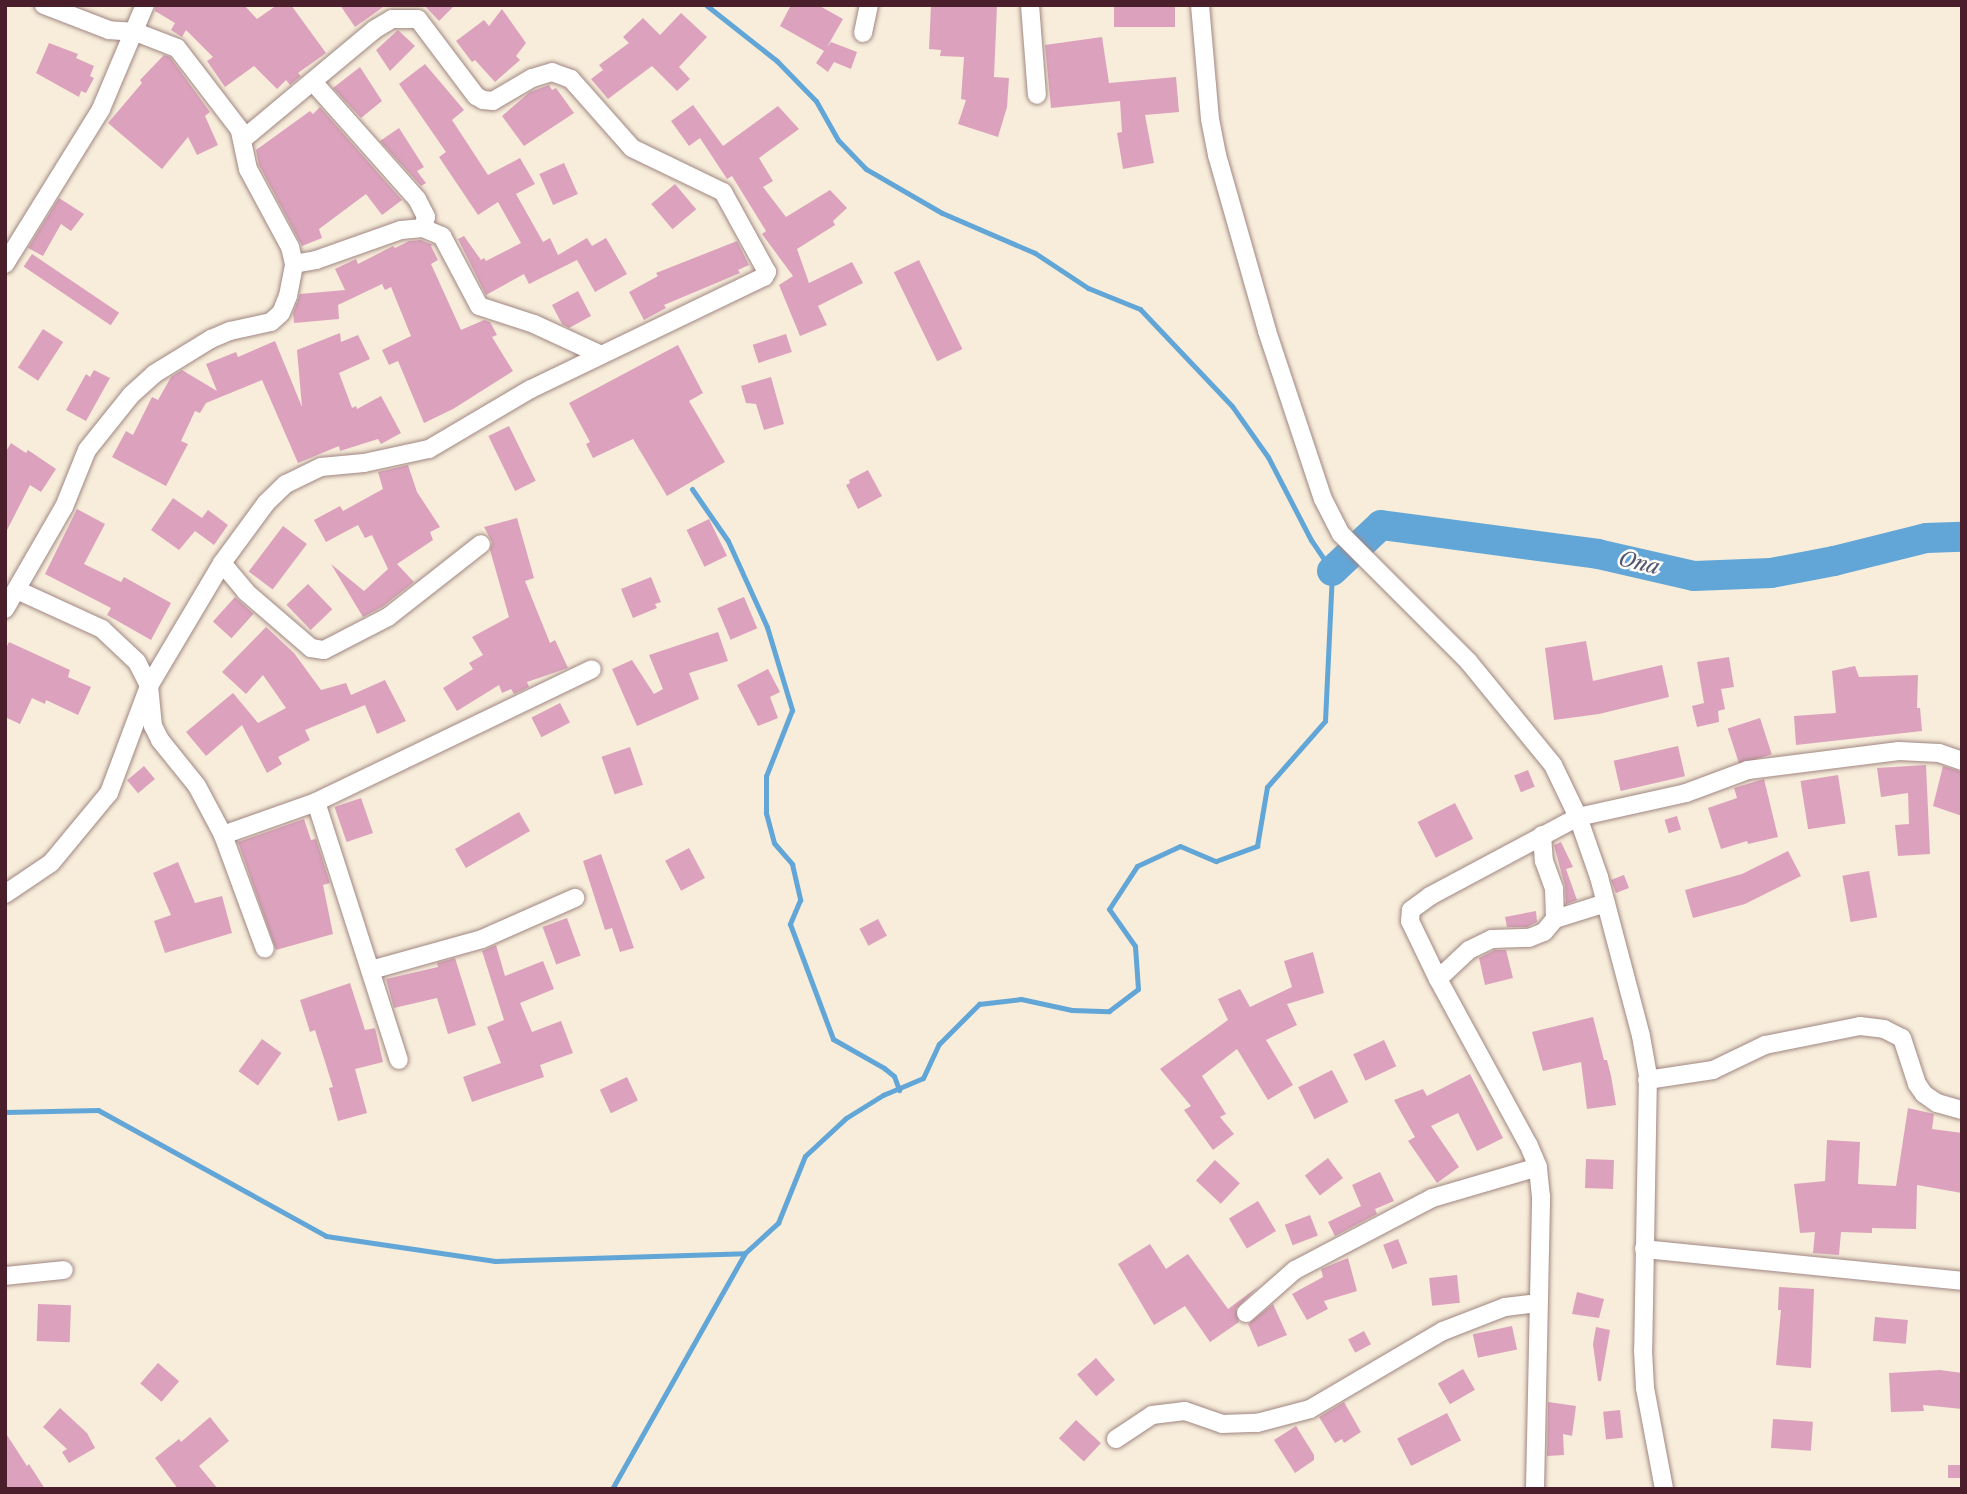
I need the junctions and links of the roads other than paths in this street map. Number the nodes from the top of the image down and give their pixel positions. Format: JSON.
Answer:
{"nodes":[{"id":1,"x":44,"y":5,"type":"edge"},
{"id":2,"x":145,"y":5,"type":"edge"},
{"id":3,"x":869,"y":5,"type":"edge"},
{"id":4,"x":1030,"y":5,"type":"edge"},
{"id":5,"x":1200,"y":5,"type":"edge"},
{"id":6,"x":136,"y":32,"type":"junction"},
{"id":7,"x":863,"y":33,"type":"dead end"},
{"id":8,"x":314,"y":83,"type":"junction"},
{"id":9,"x":1037,"y":95,"type":"dead end"},
{"id":10,"x":243,"y":139,"type":"junction"},
{"id":11,"x":424,"y":228,"type":"junction"},
{"id":12,"x":5,"y":264,"type":"edge"},
{"id":13,"x":294,"y":264,"type":"junction"},
{"id":14,"x":601,"y":355,"type":"junction"},
{"id":15,"x":481,"y":544,"type":"dead end"},
{"id":16,"x":222,"y":563,"type":"junction"},
{"id":17,"x":17,"y":590,"type":"junction"},
{"id":18,"x":5,"y":609,"type":"edge"},
{"id":19,"x":592,"y":669,"type":"dead end"},
{"id":20,"x":149,"y":685,"type":"junction"},
{"id":21,"x":1962,"y":761,"type":"edge"},
{"id":22,"x":316,"y":802,"type":"junction"},
{"id":23,"x":1578,"y":817,"type":"junction"},
{"id":24,"x":223,"y":835,"type":"junction"},
{"id":25,"x":1542,"y":835,"type":"junction"},
{"id":26,"x":5,"y":894,"type":"edge"},
{"id":27,"x":575,"y":898,"type":"dead end"},
{"id":28,"x":1606,"y":903,"type":"junction"},
{"id":29,"x":1555,"y":919,"type":"junction"},
{"id":30,"x":265,"y":949,"type":"dead end"},
{"id":31,"x":370,"y":970,"type":"junction"},
{"id":32,"x":1438,"y":979,"type":"junction"},
{"id":33,"x":399,"y":1060,"type":"dead end"},
{"id":34,"x":1647,"y":1080,"type":"junction"},
{"id":35,"x":1962,"y":1110,"type":"edge"},
{"id":36,"x":1538,"y":1167,"type":"junction"},
{"id":37,"x":1644,"y":1249,"type":"junction"},
{"id":38,"x":64,"y":1270,"type":"dead end"},
{"id":39,"x":5,"y":1276,"type":"edge"},
{"id":40,"x":1962,"y":1281,"type":"edge"},
{"id":41,"x":1537,"y":1303,"type":"junction"},
{"id":42,"x":1245,"y":1313,"type":"dead end"},
{"id":43,"x":1116,"y":1439,"type":"dead end"},
{"id":44,"x":1535,"y":1489,"type":"edge"},
{"id":45,"x":1664,"y":1489,"type":"edge"}],
"edges":[{"from":1,"to":6,"type":"street"},
{"from":2,"to":6,"type":"street"},
{"from":3,"to":7,"type":"street"},
{"from":4,"to":9,"type":"street"},
{"from":5,"to":23,"type":"street"},
{"from":6,"to":10,"type":"street"},
{"from":6,"to":12,"type":"street"},
{"from":8,"to":10,"type":"street"},
{"from":8,"to":11,"type":"street"},
{"from":8,"to":14,"type":"street"},
{"from":10,"to":13,"type":"street"},
{"from":11,"to":13,"type":"street"},
{"from":11,"to":14,"type":"street"},
{"from":13,"to":17,"type":"street"},
{"from":14,"to":16,"type":"street"},
{"from":15,"to":16,"type":"street"},
{"from":16,"to":20,"type":"street"},
{"from":17,"to":18,"type":"street"},
{"from":17,"to":20,"type":"street"},
{"from":19,"to":22,"type":"street"},
{"from":20,"to":24,"type":"street"},
{"from":20,"to":26,"type":"street"},
{"from":21,"to":23,"type":"street"},
{"from":22,"to":24,"type":"street"},
{"from":22,"to":31,"type":"street"},
{"from":23,"to":25,"type":"street"},
{"from":23,"to":28,"type":"street"},
{"from":24,"to":30,"type":"street"},
{"from":25,"to":29,"type":"street"},
{"from":25,"to":32,"type":"street"},
{"from":27,"to":31,"type":"street"},
{"from":28,"to":29,"type":"street"},
{"from":28,"to":34,"type":"street"},
{"from":29,"to":32,"type":"street"},
{"from":31,"to":33,"type":"street"},
{"from":32,"to":36,"type":"street"},
{"from":34,"to":35,"type":"street"},
{"from":34,"to":37,"type":"street"},
{"from":36,"to":41,"type":"street"},
{"from":36,"to":42,"type":"street"},
{"from":37,"to":40,"type":"street"},
{"from":37,"to":45,"type":"street"},
{"from":38,"to":39,"type":"street"},
{"from":41,"to":43,"type":"street"},
{"from":41,"to":44,"type":"street"}]}
